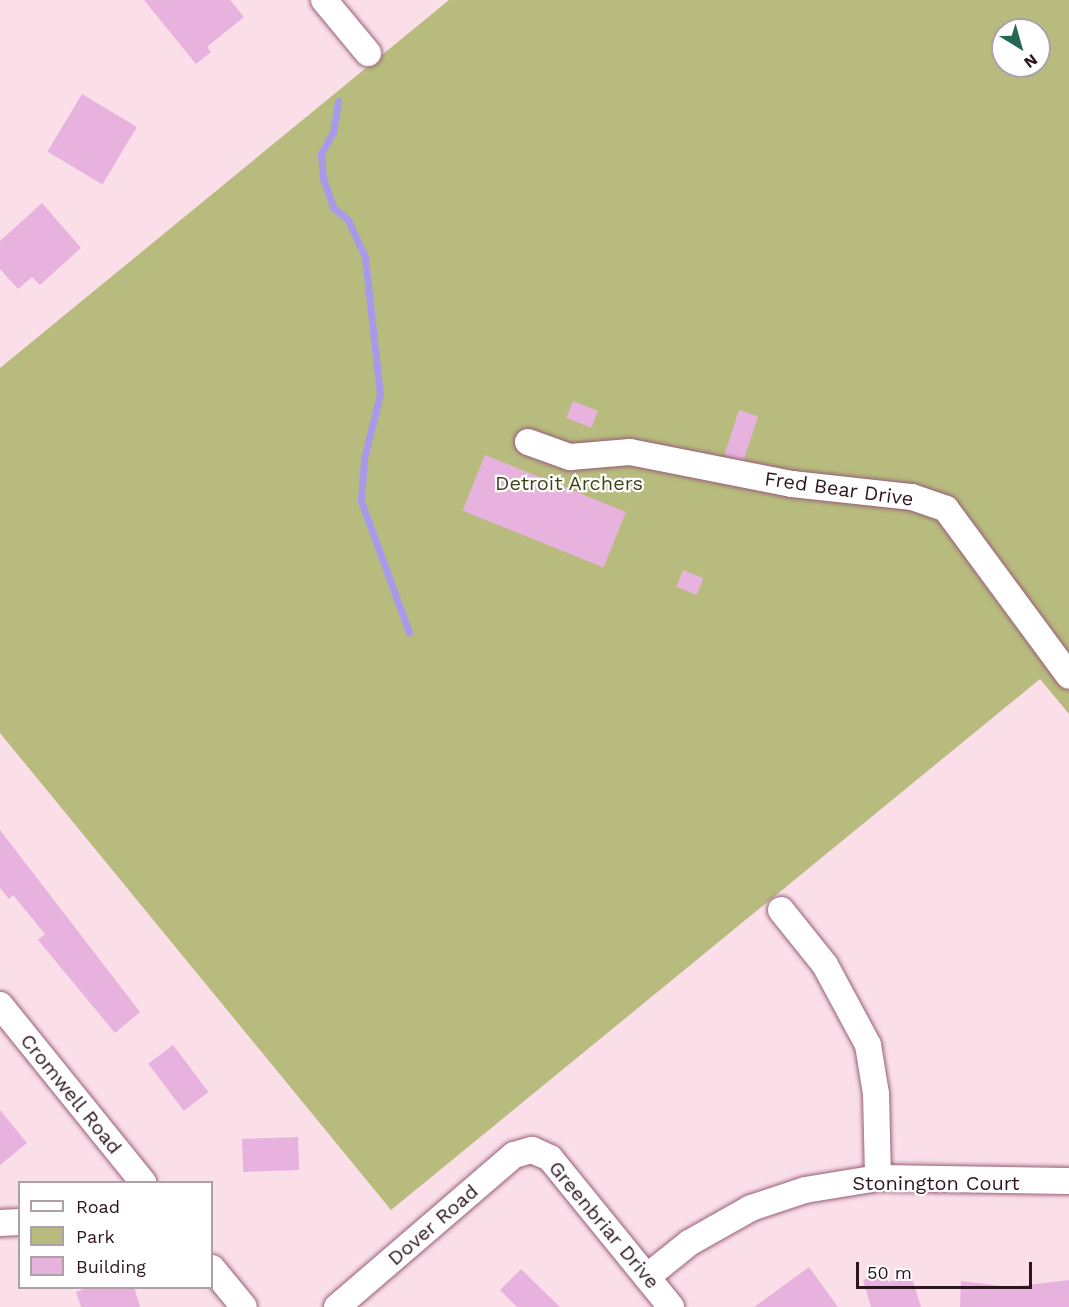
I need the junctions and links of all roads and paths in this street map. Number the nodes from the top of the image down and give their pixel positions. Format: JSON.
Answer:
{"nodes":[{"id":1,"x":324,"y":0,"type":"edge"},
{"id":2,"x":368,"y":53,"type":"dead end"},
{"id":3,"x":528,"y":442,"type":"dead end"},
{"id":4,"x":1069,"y":676,"type":"edge"},
{"id":5,"x":781,"y":910,"type":"dead end"},
{"id":6,"x":0,"y":1005,"type":"edge"},
{"id":7,"x":532,"y":1150,"type":"joint"},
{"id":8,"x":128,"y":1177,"type":"edge"},
{"id":9,"x":878,"y":1178,"type":"junction"},
{"id":10,"x":1069,"y":1181,"type":"edge"},
{"id":11,"x":18,"y":1222,"type":"edge"},
{"id":12,"x":0,"y":1223,"type":"edge"},
{"id":13,"x":213,"y":1269,"type":"edge"},
{"id":14,"x":648,"y":1276,"type":"junction"},
{"id":15,"x":243,"y":1307,"type":"edge"},
{"id":16,"x":337,"y":1307,"type":"edge"},
{"id":17,"x":671,"y":1307,"type":"edge"}],
"edges":[{"from":1,"to":2,"type":"street"},
{"from":3,"to":4,"type":"street","name":"Fred Bear Drive"},
{"from":5,"to":9,"type":"street"},
{"from":6,"to":8,"type":"street","name":"Cromwell Road"},
{"from":7,"to":14,"type":"street","name":"Greenbriar Drive"},
{"from":7,"to":16,"type":"street","name":"Dover Road"},
{"from":9,"to":10,"type":"street","name":"Stonington Court"},
{"from":9,"to":14,"type":"street","name":"Stonington Court"},
{"from":11,"to":12,"type":"street"},
{"from":13,"to":15,"type":"street"},
{"from":14,"to":17,"type":"street","name":"Greenbriar Drive"}]}
